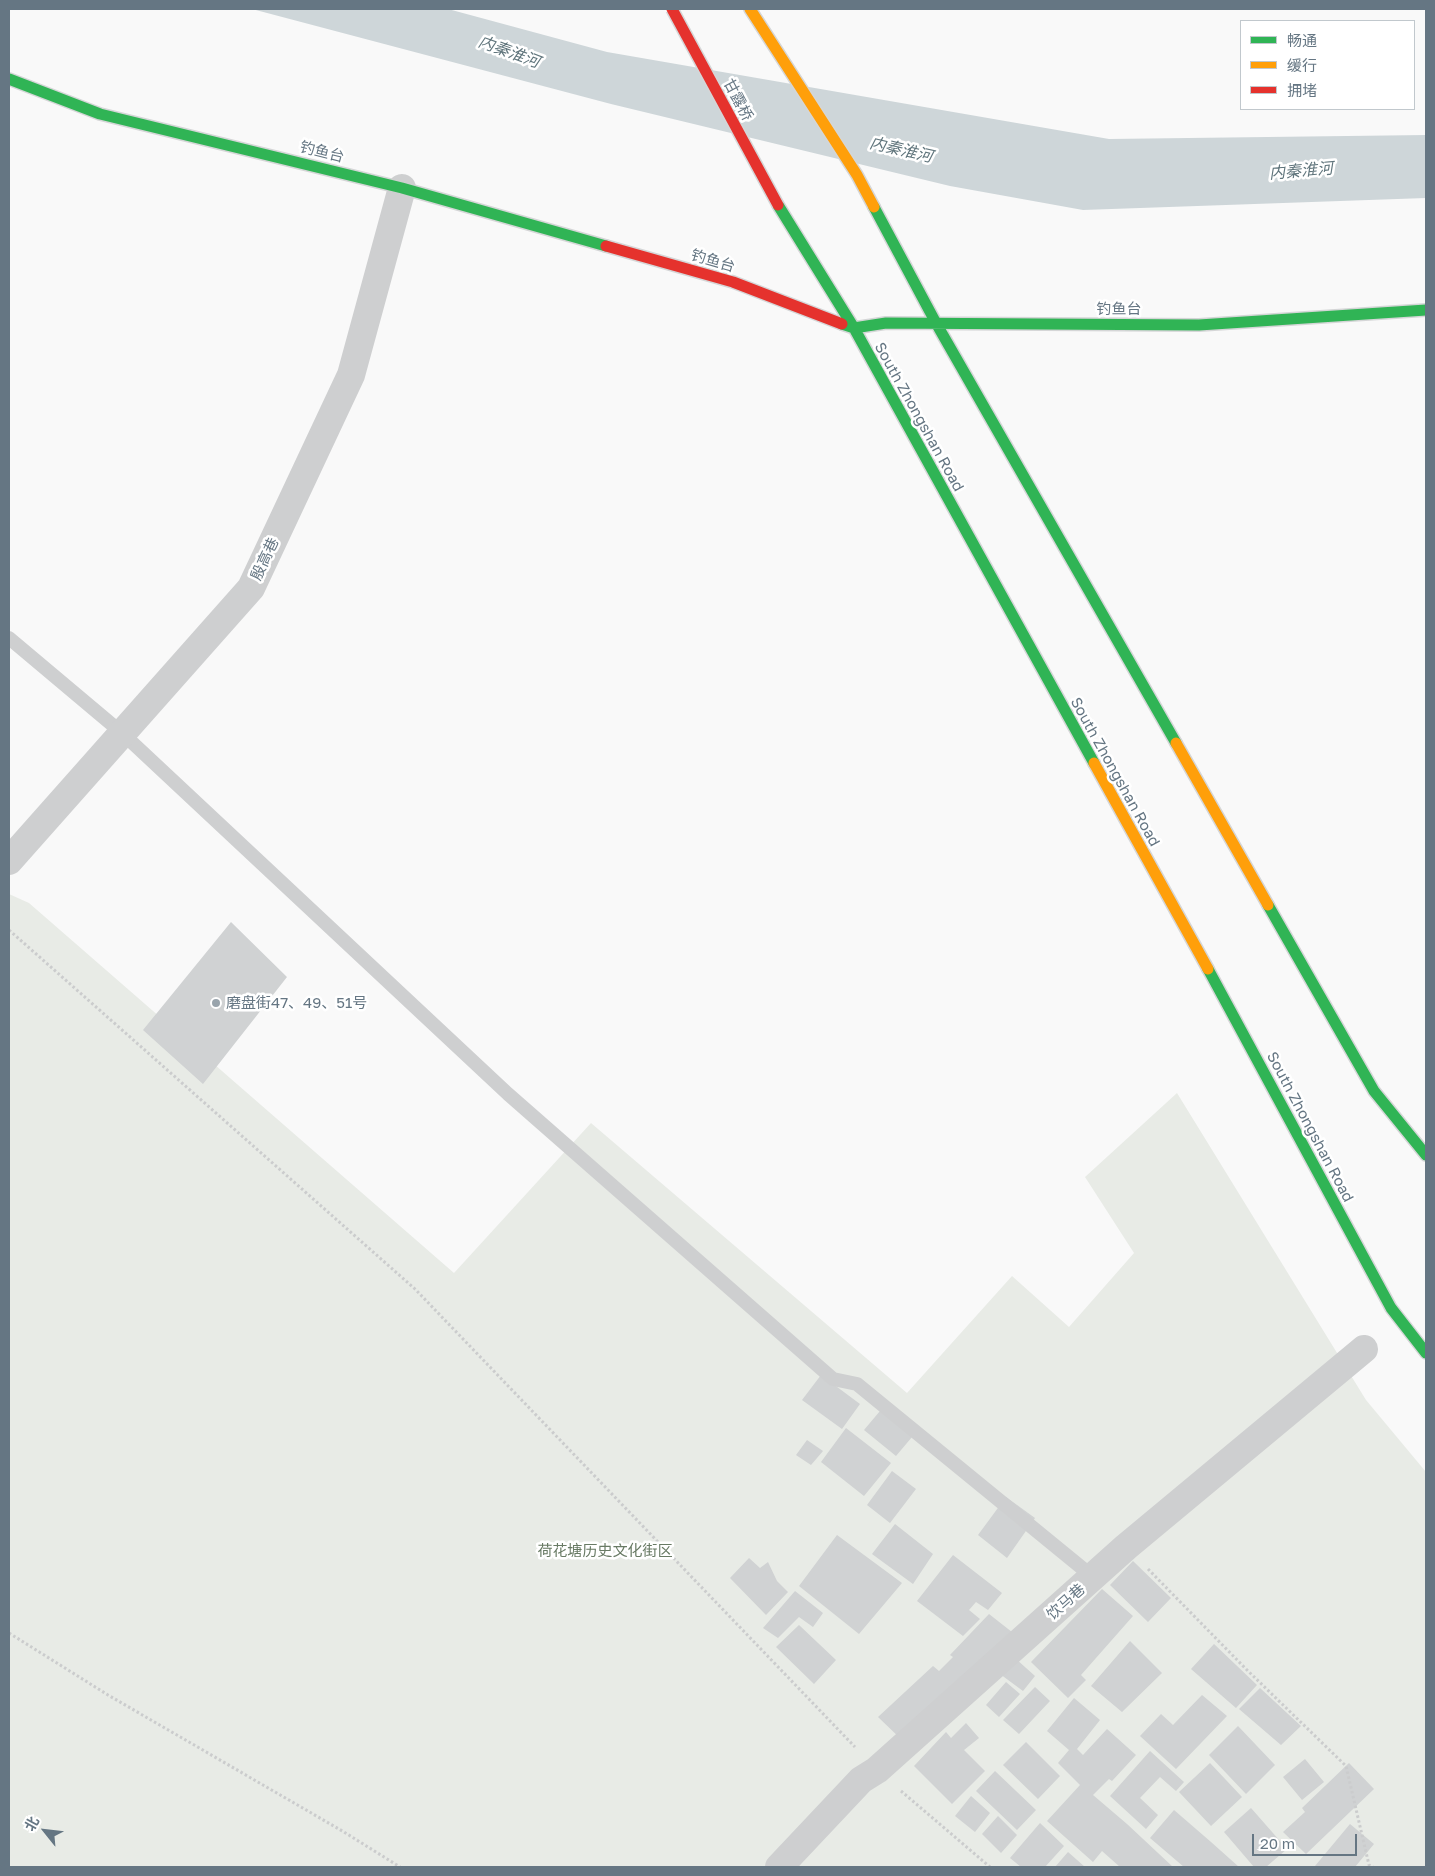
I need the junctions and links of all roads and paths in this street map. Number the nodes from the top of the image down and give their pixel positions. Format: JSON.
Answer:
{"nodes":[{"id":1,"x":672,"y":9,"type":"edge"},
{"id":2,"x":750,"y":9,"type":"edge"},
{"id":3,"x":9,"y":79,"type":"edge"},
{"id":4,"x":402,"y":188,"type":"junction"},
{"id":5,"x":778,"y":205,"type":"joint"},
{"id":6,"x":1426,"y":310,"type":"edge"},
{"id":7,"x":936,"y":323,"type":"junction"},
{"id":8,"x":854,"y":328,"type":"junction"},
{"id":9,"x":9,"y":638,"type":"edge"},
{"id":10,"x":122,"y":733,"type":"junction"},
{"id":11,"x":9,"y":861,"type":"edge"},
{"id":12,"x":9,"y":930,"type":"edge"},
{"id":13,"x":1426,"y":1155,"type":"edge"},
{"id":14,"x":1364,"y":1349,"type":"dead end"},
{"id":15,"x":1426,"y":1353,"type":"edge"},
{"id":16,"x":1126,"y":1547,"type":"junction"},
{"id":17,"x":1093,"y":1577,"type":"junction"},
{"id":18,"x":9,"y":1633,"type":"edge"},
{"id":19,"x":877,"y":1770,"type":"junction"},
{"id":20,"x":400,"y":1867,"type":"edge"},
{"id":21,"x":780,"y":1867,"type":"edge"},
{"id":22,"x":990,"y":1867,"type":"edge"},
{"id":23,"x":1372,"y":1867,"type":"edge"}],
"edges":[{"from":1,"to":5,"type":"main road","name":"甘露桥","bridge":true},
{"from":2,"to":7,"type":"lane"},
{"from":3,"to":4,"type":"main road","name":"钓鱼台"},
{"from":4,"to":8,"type":"main road","name":"钓鱼台"},
{"from":4,"to":10,"type":"street","name":"殷高巷"},
{"from":5,"to":8,"type":"main road","name":"South Zhongshan Road"},
{"from":6,"to":7,"type":"main road","name":"钓鱼台"},
{"from":7,"to":8,"type":"main road","name":"钓鱼台"},
{"from":7,"to":13,"type":"lane"},
{"from":8,"to":15,"type":"main road","name":"South Zhongshan Road"},
{"from":9,"to":10,"type":"lane"},
{"from":10,"to":11,"type":"street","name":"殷高巷"},
{"from":10,"to":17,"type":"lane"},
{"from":12,"to":19,"type":"path"},
{"from":14,"to":16,"type":"street","name":"饮马巷"},
{"from":16,"to":17,"type":"street","name":"饮马巷"},
{"from":16,"to":23,"type":"path"},
{"from":17,"to":19,"type":"street","name":"饮马巷"},
{"from":18,"to":20,"type":"path"},
{"from":19,"to":21,"type":"street","name":"饮马巷"},
{"from":19,"to":22,"type":"path"}]}
